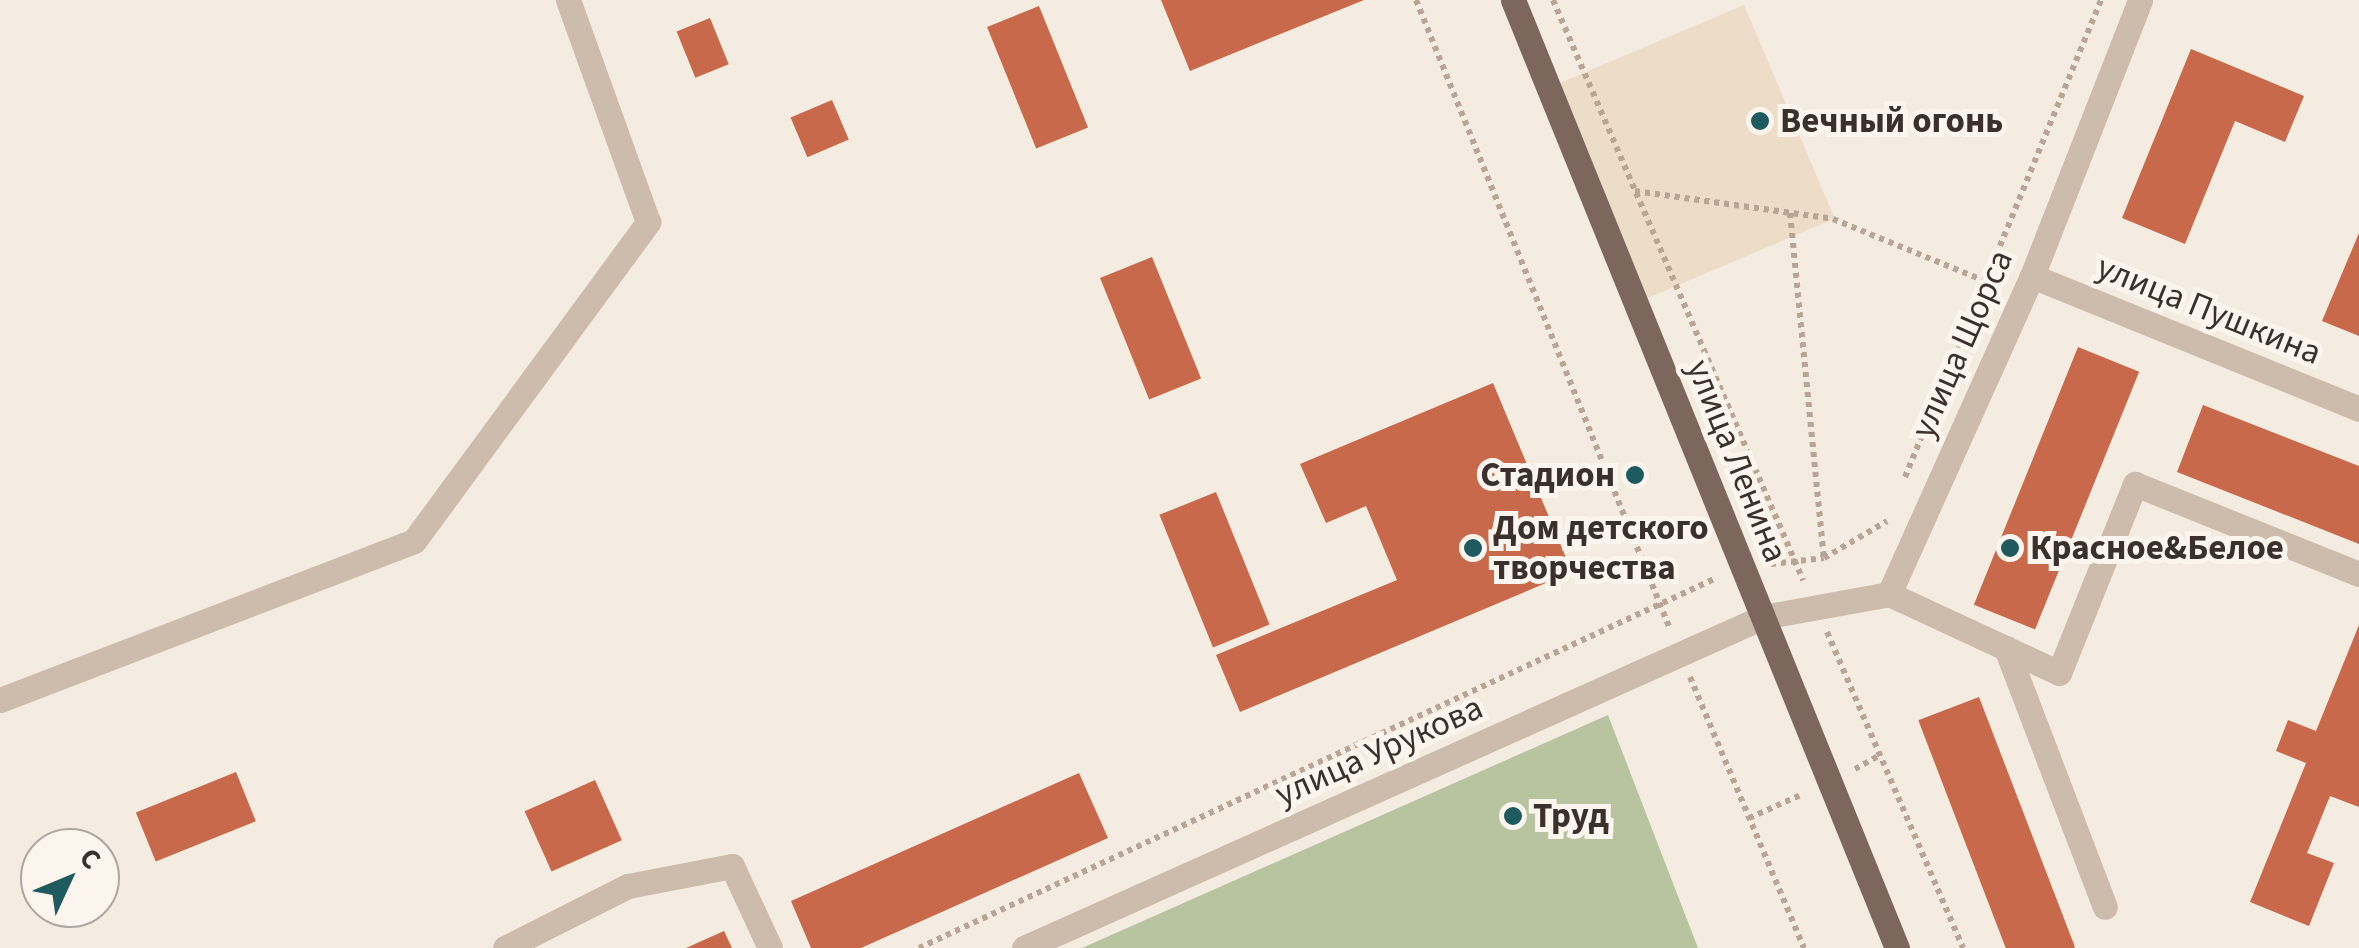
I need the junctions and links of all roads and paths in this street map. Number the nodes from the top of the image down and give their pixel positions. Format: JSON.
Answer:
{"nodes":[{"id":1,"x":568,"y":0,"type":"edge"},
{"id":2,"x":1416,"y":0,"type":"edge"},
{"id":3,"x":1513,"y":0,"type":"edge"},
{"id":4,"x":1553,"y":0,"type":"edge"},
{"id":5,"x":2100,"y":0,"type":"edge"},
{"id":6,"x":2140,"y":0,"type":"edge"},
{"id":7,"x":1635,"y":191,"type":"junction"},
{"id":8,"x":1790,"y":213,"type":"junction"},
{"id":9,"x":2032,"y":276,"type":"junction"},
{"id":10,"x":1987,"y":282,"type":"junction"},
{"id":11,"x":2359,"y":409,"type":"edge"},
{"id":12,"x":1900,"y":490,"type":"dead end"},
{"id":13,"x":1892,"y":508,"type":"dead end"},
{"id":14,"x":1824,"y":558,"type":"junction"},
{"id":15,"x":1793,"y":561,"type":"junction"},
{"id":16,"x":1743,"y":567,"type":"junction"},
{"id":17,"x":2359,"y":574,"type":"edge"},
{"id":18,"x":1889,"y":594,"type":"junction"},
{"id":19,"x":1660,"y":603,"type":"junction"},
{"id":20,"x":1816,"y":607,"type":"junction"},
{"id":21,"x":1763,"y":617,"type":"junction"},
{"id":22,"x":2006,"y":648,"type":"junction"},
{"id":23,"x":1681,"y":654,"type":"junction"},
{"id":24,"x":0,"y":700,"type":"edge"},
{"id":25,"x":2106,"y":908,"type":"dead end"},
{"id":26,"x":505,"y":948,"type":"edge"},
{"id":27,"x":770,"y":948,"type":"edge"},
{"id":28,"x":919,"y":948,"type":"edge"},
{"id":29,"x":1024,"y":948,"type":"edge"},
{"id":30,"x":1804,"y":948,"type":"edge"},
{"id":31,"x":1897,"y":948,"type":"edge"},
{"id":32,"x":1963,"y":948,"type":"edge"}],
"edges":[{"from":1,"to":24,"type":"street"},
{"from":2,"to":19,"type":"path"},
{"from":3,"to":16,"type":"main road","name":"улица Ленина"},
{"from":4,"to":7,"type":"path"},
{"from":5,"to":10,"type":"path"},
{"from":6,"to":9,"type":"street","name":"улица Щорса"},
{"from":7,"to":8,"type":"path"},
{"from":7,"to":15,"type":"path"},
{"from":8,"to":10,"type":"path"},
{"from":8,"to":14,"type":"path"},
{"from":9,"to":11,"type":"street","name":"улица Пушкина"},
{"from":9,"to":18,"type":"street","name":"улица Щорса"},
{"from":10,"to":12,"type":"path"},
{"from":13,"to":14,"type":"path"},
{"from":14,"to":15,"type":"path"},
{"from":15,"to":16,"type":"path"},
{"from":15,"to":20,"type":"path"},
{"from":16,"to":19,"type":"path"},
{"from":16,"to":21,"type":"main road","name":"улица Ленина"},
{"from":17,"to":22,"type":"street"},
{"from":18,"to":20,"type":"street"},
{"from":18,"to":22,"type":"street"},
{"from":19,"to":23,"type":"path"},
{"from":19,"to":28,"type":"path"},
{"from":20,"to":21,"type":"street"},
{"from":20,"to":32,"type":"path"},
{"from":21,"to":23,"type":"street","name":"улица Урукова"},
{"from":21,"to":31,"type":"main road","name":"улица Ленина"},
{"from":22,"to":25,"type":"street"},
{"from":23,"to":29,"type":"street","name":"улица Урукова"},
{"from":23,"to":30,"type":"path"},
{"from":26,"to":27,"type":"street"}]}
